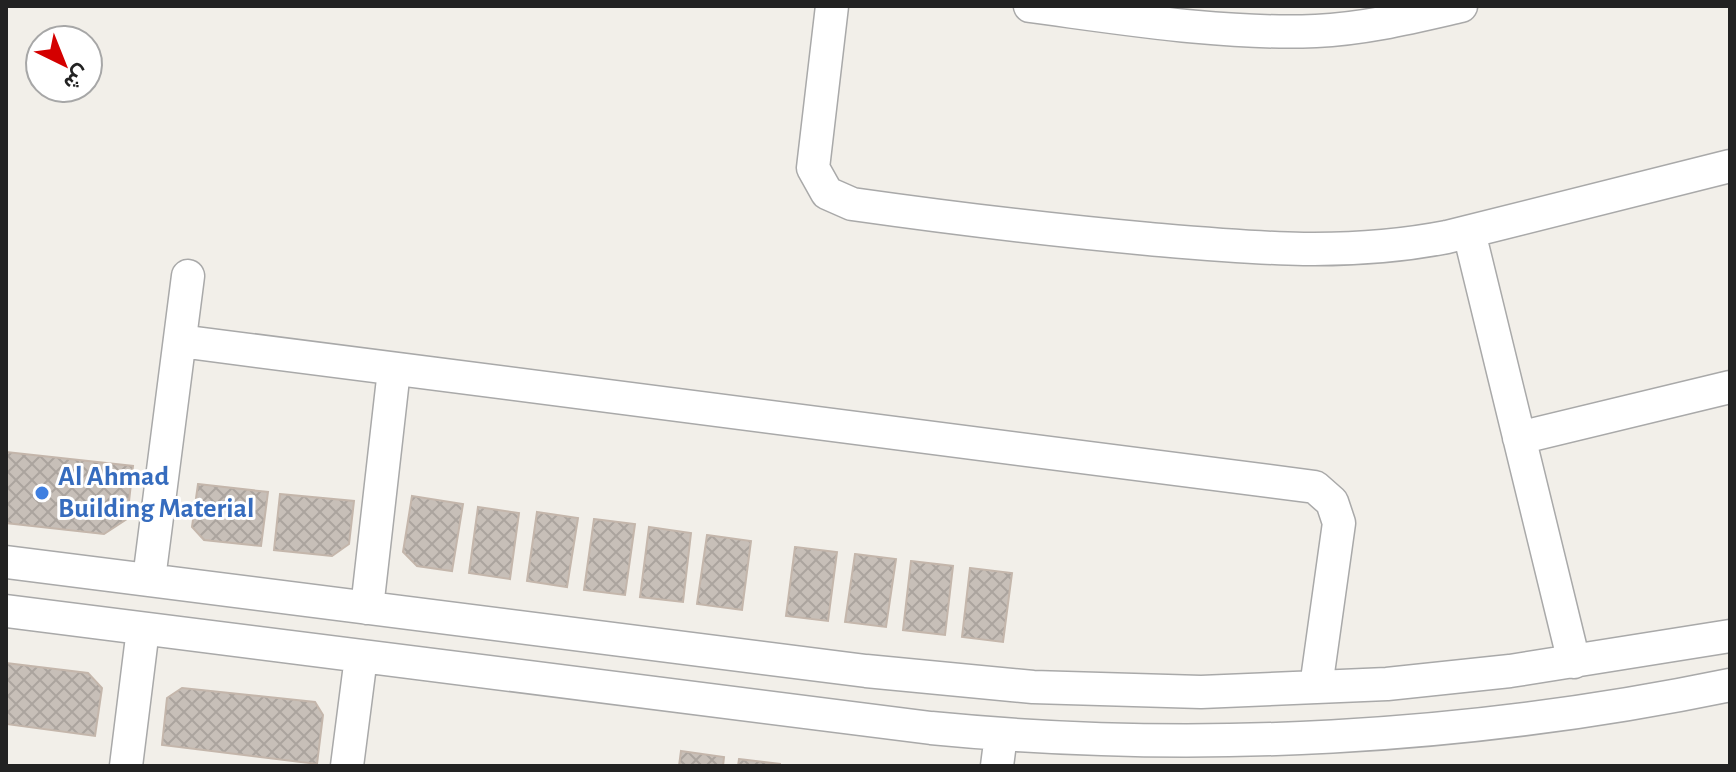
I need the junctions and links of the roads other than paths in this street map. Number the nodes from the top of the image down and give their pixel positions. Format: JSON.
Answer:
{"nodes":[{"id":1,"x":832,"y":6,"type":"edge"},
{"id":2,"x":1031,"y":6,"type":"edge"},
{"id":3,"x":1461,"y":6,"type":"edge"},
{"id":4,"x":1422,"y":10,"type":"edge"},
{"id":5,"x":1730,"y":166,"type":"edge"},
{"id":6,"x":1469,"y":232,"type":"junction"},
{"id":7,"x":188,"y":276,"type":"dead end"},
{"id":8,"x":180,"y":341,"type":"junction"},
{"id":9,"x":394,"y":370,"type":"junction"},
{"id":10,"x":1730,"y":387,"type":"edge"},
{"id":11,"x":1519,"y":438,"type":"junction"},
{"id":12,"x":6,"y":562,"type":"edge"},
{"id":13,"x":78,"y":571,"type":"junction"},
{"id":14,"x":149,"y":579,"type":"junction"},
{"id":15,"x":367,"y":608,"type":"junction"},
{"id":16,"x":6,"y":611,"type":"edge"},
{"id":17,"x":72,"y":619,"type":"junction"},
{"id":18,"x":143,"y":629,"type":"junction"},
{"id":19,"x":1730,"y":636,"type":"edge"},
{"id":20,"x":361,"y":657,"type":"junction"},
{"id":21,"x":1574,"y":662,"type":"junction"},
{"id":22,"x":1449,"y":678,"type":"junction"},
{"id":23,"x":1730,"y":685,"type":"edge"},
{"id":24,"x":1316,"y":687,"type":"junction"},
{"id":25,"x":1451,"y":726,"type":"junction"},
{"id":26,"x":999,"y":750,"type":"edge"},
{"id":27,"x":1249,"y":753,"type":"edge"},
{"id":28,"x":126,"y":766,"type":"edge"},
{"id":29,"x":347,"y":766,"type":"edge"}],
"edges":[{"from":1,"to":6,"type":"street"},
{"from":2,"to":4,"type":"street"},
{"from":3,"to":4,"type":"street"},
{"from":5,"to":6,"type":"street"},
{"from":6,"to":11,"type":"street"},
{"from":7,"to":8,"type":"street"},
{"from":8,"to":9,"type":"street"},
{"from":8,"to":14,"type":"street"},
{"from":9,"to":15,"type":"street"},
{"from":9,"to":24,"type":"street"},
{"from":10,"to":11,"type":"street"},
{"from":11,"to":21,"type":"street"},
{"from":12,"to":13,"type":"street"},
{"from":13,"to":14,"type":"street"},
{"from":13,"to":17,"type":"street"},
{"from":14,"to":15,"type":"street"},
{"from":15,"to":24,"type":"street"},
{"from":16,"to":17,"type":"street"},
{"from":17,"to":18,"type":"street"},
{"from":18,"to":20,"type":"street"},
{"from":18,"to":28,"type":"street"},
{"from":19,"to":21,"type":"street"},
{"from":20,"to":26,"type":"street"},
{"from":20,"to":29,"type":"street"},
{"from":21,"to":22,"type":"street"},
{"from":22,"to":24,"type":"street"},
{"from":22,"to":25,"type":"street"},
{"from":23,"to":25,"type":"street"},
{"from":25,"to":27,"type":"street"},
{"from":26,"to":27,"type":"street"}]}
